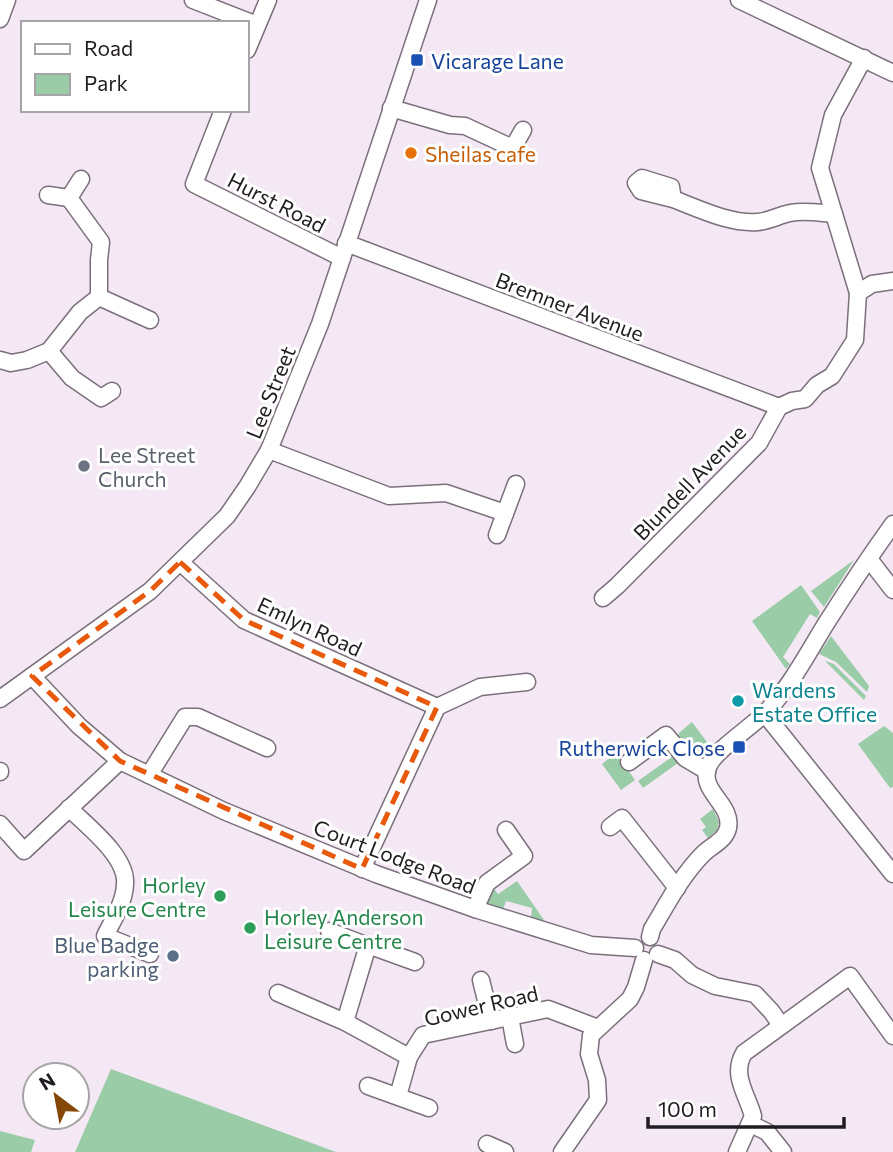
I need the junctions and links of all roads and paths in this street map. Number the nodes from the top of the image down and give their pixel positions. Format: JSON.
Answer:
{"nodes":[{"id":1,"x":7,"y":0,"type":"edge"},
{"id":2,"x":193,"y":0,"type":"edge"},
{"id":3,"x":268,"y":0,"type":"edge"},
{"id":4,"x":428,"y":0,"type":"edge"},
{"id":5,"x":739,"y":0,"type":"edge"},
{"id":6,"x":0,"y":19,"type":"edge"},
{"id":7,"x":247,"y":21,"type":"edge"},
{"id":8,"x":248,"y":21,"type":"edge"},
{"id":9,"x":257,"y":25,"type":"junction"},
{"id":10,"x":248,"y":48,"type":"edge"},
{"id":11,"x":864,"y":58,"type":"junction"},
{"id":12,"x":893,"y":73,"type":"edge"},
{"id":13,"x":391,"y":108,"type":"junction"},
{"id":14,"x":222,"y":112,"type":"edge"},
{"id":15,"x":523,"y":130,"type":"dead end"},
{"id":16,"x":81,"y":179,"type":"dead end"},
{"id":17,"x":48,"y":195,"type":"dead end"},
{"id":18,"x":69,"y":198,"type":"junction"},
{"id":19,"x":673,"y":199,"type":"dead end"},
{"id":20,"x":834,"y":214,"type":"junction"},
{"id":21,"x":344,"y":251,"type":"junction"},
{"id":22,"x":893,"y":281,"type":"edge"},
{"id":23,"x":858,"y":293,"type":"junction"},
{"id":24,"x":99,"y":297,"type":"junction"},
{"id":25,"x":150,"y":320,"type":"dead end"},
{"id":26,"x":49,"y":351,"type":"junction"},
{"id":27,"x":0,"y":360,"type":"edge"},
{"id":28,"x":104,"y":400,"type":"dead end"},
{"id":29,"x":779,"y":407,"type":"junction"},
{"id":30,"x":270,"y":450,"type":"junction"},
{"id":31,"x":516,"y":484,"type":"dead end"},
{"id":32,"x":505,"y":513,"type":"junction"},
{"id":33,"x":893,"y":524,"type":"edge"},
{"id":34,"x":497,"y":535,"type":"dead end"},
{"id":35,"x":869,"y":559,"type":"junction"},
{"id":36,"x":180,"y":562,"type":"junction"},
{"id":37,"x":893,"y":590,"type":"edge"},
{"id":38,"x":603,"y":598,"type":"dead end"},
{"id":39,"x":32,"y":676,"type":"junction"},
{"id":40,"x":527,"y":682,"type":"dead end"},
{"id":41,"x":0,"y":699,"type":"edge"},
{"id":42,"x":437,"y":707,"type":"junction"},
{"id":43,"x":765,"y":713,"type":"junction"},
{"id":44,"x":267,"y":748,"type":"dead end"},
{"id":45,"x":120,"y":761,"type":"junction"},
{"id":46,"x":629,"y":762,"type":"dead end"},
{"id":47,"x":707,"y":771,"type":"junction"},
{"id":48,"x":149,"y":775,"type":"junction"},
{"id":49,"x":69,"y":808,"type":"junction"},
{"id":50,"x":0,"y":824,"type":"edge"},
{"id":51,"x":610,"y":827,"type":"dead end"},
{"id":52,"x":506,"y":830,"type":"dead end"},
{"id":53,"x":890,"y":865,"type":"edge"},
{"id":54,"x":362,"y":869,"type":"junction"},
{"id":55,"x":677,"y":888,"type":"junction"},
{"id":56,"x":475,"y":909,"type":"junction"},
{"id":57,"x":329,"y":931,"type":"dead end"},
{"id":58,"x":368,"y":946,"type":"junction"},
{"id":59,"x":150,"y":954,"type":"dead end"},
{"id":60,"x":645,"y":954,"type":"junction"},
{"id":61,"x":415,"y":962,"type":"dead end"},
{"id":62,"x":481,"y":980,"type":"dead end"},
{"id":63,"x":278,"y":993,"type":"dead end"},
{"id":64,"x":510,"y":1017,"type":"junction"},
{"id":65,"x":491,"y":1021,"type":"junction"},
{"id":66,"x":345,"y":1022,"type":"junction"},
{"id":67,"x":781,"y":1025,"type":"junction"},
{"id":68,"x":598,"y":1028,"type":"junction"},
{"id":69,"x":893,"y":1036,"type":"edge"},
{"id":70,"x":515,"y":1044,"type":"dead end"},
{"id":71,"x":409,"y":1057,"type":"junction"},
{"id":72,"x":368,"y":1086,"type":"dead end"},
{"id":73,"x":398,"y":1096,"type":"junction"},
{"id":74,"x":429,"y":1108,"type":"dead end"},
{"id":75,"x":751,"y":1124,"type":"junction"},
{"id":76,"x":487,"y":1144,"type":"dead end"},
{"id":77,"x":505,"y":1152,"type":"edge"},
{"id":78,"x":562,"y":1152,"type":"edge"},
{"id":79,"x":737,"y":1152,"type":"edge"},
{"id":80,"x":783,"y":1152,"type":"edge"}],
"edges":[{"from":1,"to":6,"type":"street"},
{"from":2,"to":7,"type":"street"},
{"from":3,"to":9,"type":"street"},
{"from":4,"to":13,"type":"street","name":"Lee Street"},
{"from":5,"to":11,"type":"street"},
{"from":8,"to":9,"type":"street"},
{"from":9,"to":10,"type":"street"},
{"from":11,"to":12,"type":"street"},
{"from":11,"to":20,"type":"street"},
{"from":13,"to":15,"type":"street"},
{"from":13,"to":21,"type":"street","name":"Lee Street"},
{"from":14,"to":21,"type":"street","name":"Hurst Road"},
{"from":16,"to":18,"type":"street"},
{"from":17,"to":18,"type":"street"},
{"from":18,"to":24,"type":"street"},
{"from":19,"to":20,"type":"street"},
{"from":20,"to":23,"type":"street"},
{"from":21,"to":29,"type":"street","name":"Bremner Avenue"},
{"from":21,"to":30,"type":"street","name":"Lee Street"},
{"from":22,"to":23,"type":"street"},
{"from":23,"to":29,"type":"street"},
{"from":24,"to":25,"type":"street"},
{"from":24,"to":26,"type":"street"},
{"from":26,"to":27,"type":"street"},
{"from":26,"to":28,"type":"street"},
{"from":29,"to":38,"type":"street","name":"Blundell Avenue"},
{"from":30,"to":32,"type":"street"},
{"from":30,"to":36,"type":"street","name":"Lee Street"},
{"from":31,"to":32,"type":"street"},
{"from":32,"to":34,"type":"street"},
{"from":33,"to":35,"type":"street"},
{"from":35,"to":37,"type":"street"},
{"from":35,"to":43,"type":"street"},
{"from":36,"to":39,"type":"street","name":"Lee Street"},
{"from":36,"to":42,"type":"street","name":"Emlyn Road"},
{"from":39,"to":41,"type":"street","name":"Lee Street"},
{"from":39,"to":45,"type":"street","name":"Court Lodge Road"},
{"from":40,"to":42,"type":"street"},
{"from":42,"to":54,"type":"street"},
{"from":43,"to":47,"type":"street"},
{"from":43,"to":53,"type":"street"},
{"from":44,"to":48,"type":"street"},
{"from":45,"to":48,"type":"street","name":"Court Lodge Road"},
{"from":45,"to":49,"type":"street"},
{"from":46,"to":47,"type":"street"},
{"from":47,"to":55,"type":"street"},
{"from":48,"to":54,"type":"street","name":"Court Lodge Road"},
{"from":49,"to":50,"type":"street"},
{"from":49,"to":59,"type":"street"},
{"from":51,"to":55,"type":"street"},
{"from":52,"to":56,"type":"street"},
{"from":54,"to":56,"type":"street","name":"Court Lodge Road"},
{"from":55,"to":60,"type":"street"},
{"from":56,"to":60,"type":"street","name":"Court Lodge Road"},
{"from":57,"to":58,"type":"street"},
{"from":58,"to":61,"type":"street"},
{"from":58,"to":66,"type":"street"},
{"from":60,"to":67,"type":"street"},
{"from":60,"to":68,"type":"street"},
{"from":62,"to":65,"type":"street"},
{"from":63,"to":66,"type":"street"},
{"from":64,"to":65,"type":"street","name":"Gower Road"},
{"from":64,"to":68,"type":"street","name":"Gower Road"},
{"from":64,"to":70,"type":"street"},
{"from":65,"to":71,"type":"street","name":"Gower Road"},
{"from":66,"to":71,"type":"street"},
{"from":67,"to":69,"type":"street"},
{"from":67,"to":75,"type":"street"},
{"from":68,"to":78,"type":"street"},
{"from":71,"to":73,"type":"street"},
{"from":72,"to":73,"type":"street"},
{"from":73,"to":74,"type":"street"},
{"from":75,"to":79,"type":"street"},
{"from":75,"to":80,"type":"street"},
{"from":76,"to":77,"type":"street"}]}
